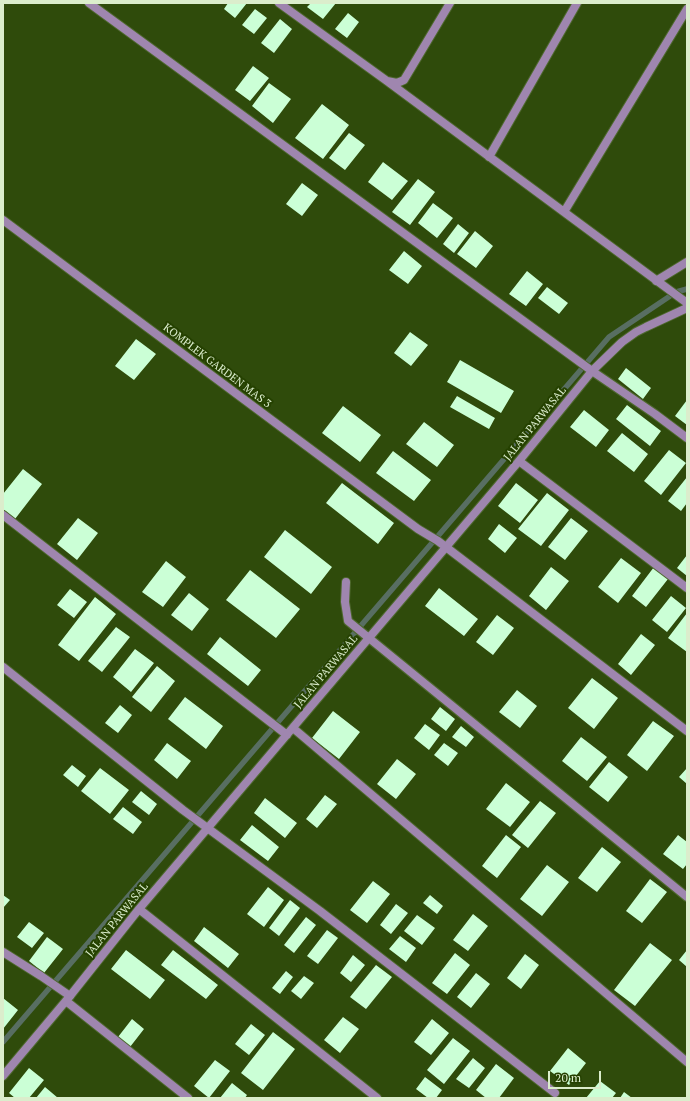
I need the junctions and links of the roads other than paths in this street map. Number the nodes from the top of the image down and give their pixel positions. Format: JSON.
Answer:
{"nodes":[{"id":1,"x":89,"y":3,"type":"edge"},
{"id":2,"x":279,"y":3,"type":"edge"},
{"id":3,"x":450,"y":3,"type":"edge"},
{"id":4,"x":577,"y":3,"type":"edge"},
{"id":5,"x":687,"y":9,"type":"edge"},
{"id":6,"x":387,"y":81,"type":"junction"},
{"id":7,"x":489,"y":157,"type":"junction"},
{"id":8,"x":564,"y":212,"type":"junction"},
{"id":9,"x":3,"y":220,"type":"edge"},
{"id":10,"x":687,"y":262,"type":"edge"},
{"id":11,"x":656,"y":281,"type":"junction"},
{"id":12,"x":687,"y":303,"type":"edge"},
{"id":13,"x":687,"y":308,"type":"edge"},
{"id":14,"x":590,"y":369,"type":"junction"},
{"id":15,"x":687,"y":438,"type":"edge"},
{"id":16,"x":519,"y":461,"type":"junction"},
{"id":17,"x":3,"y":515,"type":"edge"},
{"id":18,"x":446,"y":547,"type":"junction"},
{"id":19,"x":346,"y":582,"type":"dead end"},
{"id":20,"x":687,"y":588,"type":"edge"},
{"id":21,"x":366,"y":636,"type":"junction"},
{"id":22,"x":3,"y":667,"type":"edge"},
{"id":23,"x":293,"y":728,"type":"junction"},
{"id":24,"x":687,"y":732,"type":"edge"},
{"id":25,"x":287,"y":735,"type":"junction"},
{"id":26,"x":206,"y":827,"type":"junction"},
{"id":27,"x":687,"y":897,"type":"edge"},
{"id":28,"x":139,"y":909,"type":"junction"},
{"id":29,"x":3,"y":952,"type":"edge"},
{"id":30,"x":68,"y":999,"type":"junction"},
{"id":31,"x":687,"y":1062,"type":"edge"},
{"id":32,"x":3,"y":1076,"type":"edge"},
{"id":33,"x":555,"y":1093,"type":"dead end"},
{"id":34,"x":188,"y":1098,"type":"edge"},
{"id":35,"x":377,"y":1098,"type":"edge"}],
"edges":[{"from":1,"to":14,"type":"street"},
{"from":2,"to":6,"type":"street"},
{"from":3,"to":6,"type":"street"},
{"from":4,"to":7,"type":"street"},
{"from":5,"to":8,"type":"street"},
{"from":6,"to":7,"type":"street"},
{"from":7,"to":8,"type":"street"},
{"from":8,"to":11,"type":"street"},
{"from":9,"to":18,"type":"street","name":"KOMPLEK GARDEN MAS 3"},
{"from":10,"to":11,"type":"street"},
{"from":11,"to":12,"type":"street"},
{"from":13,"to":14,"type":"street","name":"JALAN PARWASAL"},
{"from":14,"to":15,"type":"street"},
{"from":14,"to":16,"type":"street","name":"JALAN PARWASAL"},
{"from":16,"to":18,"type":"street","name":"JALAN PARWASAL"},
{"from":16,"to":20,"type":"street"},
{"from":17,"to":25,"type":"street"},
{"from":18,"to":21,"type":"street","name":"JALAN PARWASAL"},
{"from":18,"to":24,"type":"street","name":"KOMPLEK GARDEN MAS 3"},
{"from":19,"to":21,"type":"street"},
{"from":21,"to":23,"type":"street","name":"JALAN PARWASAL"},
{"from":21,"to":27,"type":"street"},
{"from":22,"to":26,"type":"street"},
{"from":23,"to":25,"type":"street","name":"JALAN PARWASAL"},
{"from":23,"to":31,"type":"street"},
{"from":25,"to":26,"type":"street","name":"JALAN PARWASAL"},
{"from":26,"to":28,"type":"street","name":"JALAN PARWASAL"},
{"from":26,"to":33,"type":"street"},
{"from":28,"to":30,"type":"street","name":"JALAN PARWASAL"},
{"from":28,"to":35,"type":"street"},
{"from":29,"to":30,"type":"street"},
{"from":30,"to":32,"type":"street","name":"JALAN PARWASAL"},
{"from":30,"to":34,"type":"street"}]}
